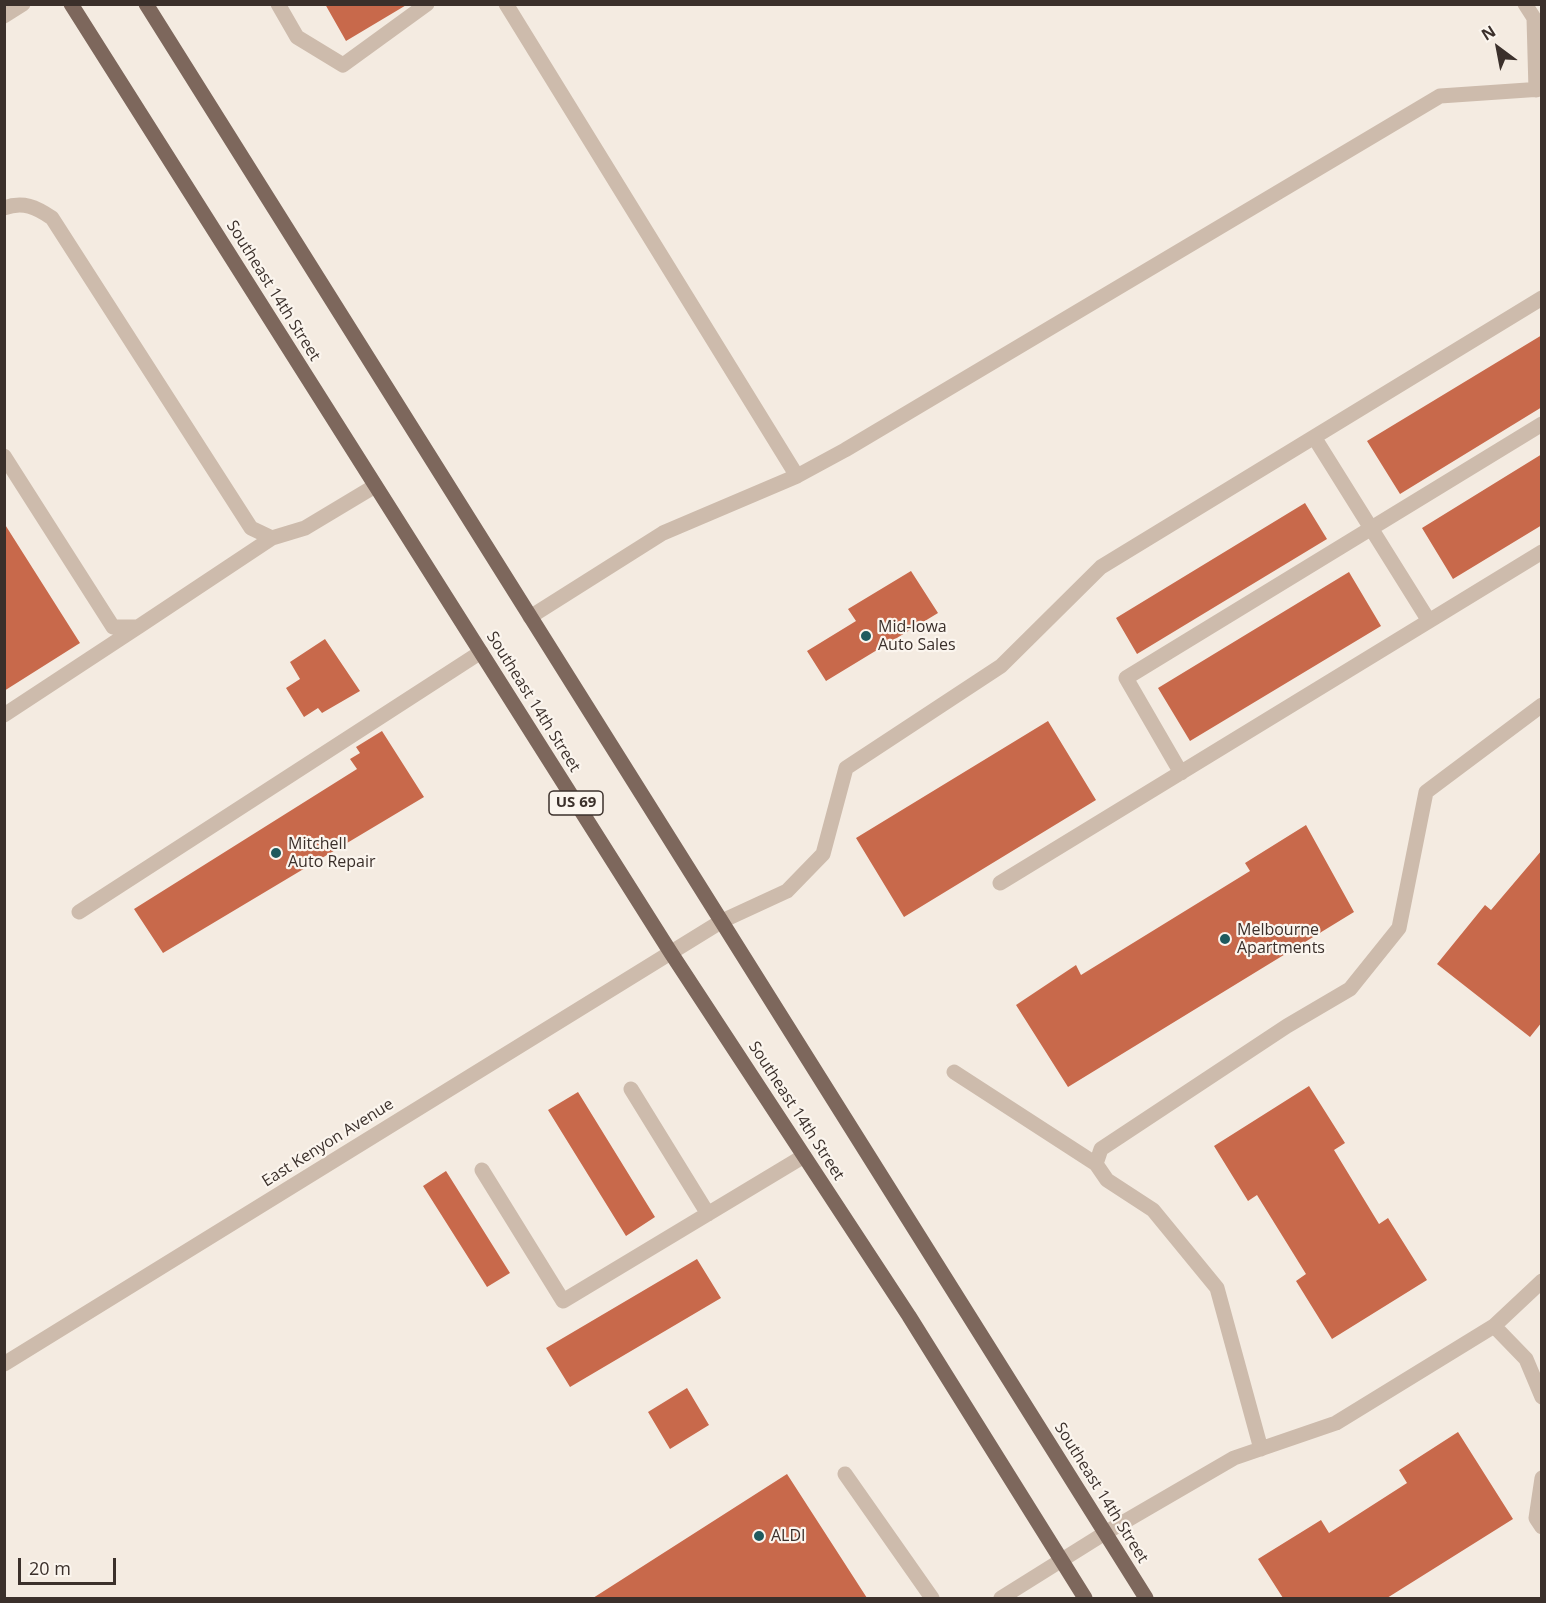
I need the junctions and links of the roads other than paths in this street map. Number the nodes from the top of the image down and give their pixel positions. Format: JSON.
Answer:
{"nodes":[{"id":1,"x":23,"y":4,"type":"edge"},
{"id":2,"x":71,"y":4,"type":"edge"},
{"id":3,"x":146,"y":4,"type":"edge"},
{"id":4,"x":278,"y":4,"type":"edge"},
{"id":5,"x":427,"y":4,"type":"edge"},
{"id":6,"x":506,"y":4,"type":"edge"},
{"id":7,"x":1525,"y":4,"type":"edge"},
{"id":8,"x":4,"y":16,"type":"edge"},
{"id":9,"x":1539,"y":89,"type":"edge"},
{"id":10,"x":4,"y":208,"type":"edge"},
{"id":11,"x":1542,"y":298,"type":"edge"},
{"id":12,"x":1542,"y":424,"type":"edge"},
{"id":13,"x":1314,"y":437,"type":"junction"},
{"id":14,"x":4,"y":456,"type":"edge"},
{"id":15,"x":797,"y":476,"type":"junction"},
{"id":16,"x":375,"y":486,"type":"junction"},
{"id":17,"x":1371,"y":528,"type":"junction"},
{"id":18,"x":272,"y":538,"type":"junction"},
{"id":19,"x":1542,"y":552,"type":"edge"},
{"id":20,"x":530,"y":617,"type":"junction"},
{"id":21,"x":1429,"y":621,"type":"junction"},
{"id":22,"x":138,"y":627,"type":"junction"},
{"id":23,"x":481,"y":652,"type":"junction"},
{"id":24,"x":1542,"y":705,"type":"edge"},
{"id":25,"x":4,"y":715,"type":"edge"},
{"id":26,"x":1181,"y":773,"type":"junction"},
{"id":27,"x":1000,"y":883,"type":"dead end"},
{"id":28,"x":80,"y":912,"type":"dead end"},
{"id":29,"x":722,"y":921,"type":"junction"},
{"id":30,"x":671,"y":952,"type":"junction"},
{"id":31,"x":954,"y":1072,"type":"dead end"},
{"id":32,"x":631,"y":1089,"type":"dead end"},
{"id":33,"x":804,"y":1156,"type":"junction"},
{"id":34,"x":1096,"y":1164,"type":"junction"},
{"id":35,"x":482,"y":1170,"type":"dead end"},
{"id":36,"x":708,"y":1214,"type":"junction"},
{"id":37,"x":1542,"y":1281,"type":"edge"},
{"id":38,"x":1494,"y":1326,"type":"junction"},
{"id":39,"x":4,"y":1364,"type":"edge"},
{"id":40,"x":1542,"y":1397,"type":"edge"},
{"id":41,"x":1261,"y":1449,"type":"junction"},
{"id":42,"x":845,"y":1474,"type":"dead end"},
{"id":43,"x":1542,"y":1478,"type":"edge"},
{"id":44,"x":1542,"y":1527,"type":"edge"},
{"id":45,"x":1105,"y":1533,"type":"junction"},
{"id":46,"x":1061,"y":1561,"type":"junction"},
{"id":47,"x":932,"y":1599,"type":"edge"},
{"id":48,"x":1001,"y":1599,"type":"edge"},
{"id":49,"x":1085,"y":1599,"type":"edge"},
{"id":50,"x":1146,"y":1599,"type":"edge"}],
"edges":[{"from":1,"to":8,"type":"street"},
{"from":2,"to":16,"type":"main road","name":"Southeast 14th Street","number":"US 69"},
{"from":3,"to":20,"type":"main road","name":"Southeast 14th Street"},
{"from":4,"to":5,"type":"street"},
{"from":6,"to":15,"type":"street"},
{"from":7,"to":9,"type":"street"},
{"from":9,"to":15,"type":"street"},
{"from":10,"to":18,"type":"street"},
{"from":11,"to":13,"type":"street","name":"East Kenyon Avenue"},
{"from":12,"to":17,"type":"street"},
{"from":13,"to":17,"type":"street"},
{"from":13,"to":29,"type":"street","name":"East Kenyon Avenue"},
{"from":14,"to":22,"type":"street"},
{"from":15,"to":20,"type":"street"},
{"from":16,"to":18,"type":"street"},
{"from":16,"to":23,"type":"main road","name":"Southeast 14th Street","number":"US 69"},
{"from":17,"to":21,"type":"street"},
{"from":17,"to":26,"type":"street"},
{"from":18,"to":22,"type":"street"},
{"from":19,"to":21,"type":"street"},
{"from":20,"to":29,"type":"main road","name":"Southeast 14th Street"},
{"from":21,"to":26,"type":"street"},
{"from":22,"to":25,"type":"street"},
{"from":23,"to":28,"type":"street"},
{"from":23,"to":30,"type":"main road","name":"Southeast 14th Street","number":"US 69"},
{"from":24,"to":34,"type":"street"},
{"from":26,"to":27,"type":"street"},
{"from":29,"to":30,"type":"street","name":"East Kenyon Avenue"},
{"from":29,"to":45,"type":"main road","name":"Southeast 14th Street"},
{"from":30,"to":33,"type":"main road","name":"Southeast 14th Street","number":"US 69"},
{"from":30,"to":39,"type":"street","name":"East Kenyon Avenue"},
{"from":31,"to":34,"type":"street"},
{"from":32,"to":36,"type":"street"},
{"from":33,"to":36,"type":"street"},
{"from":33,"to":46,"type":"main road","name":"Southeast 14th Street","number":"US 69"},
{"from":34,"to":41,"type":"street"},
{"from":35,"to":36,"type":"street"},
{"from":37,"to":38,"type":"street"},
{"from":38,"to":40,"type":"street"},
{"from":38,"to":41,"type":"street"},
{"from":41,"to":45,"type":"street"},
{"from":42,"to":47,"type":"street"},
{"from":43,"to":44,"type":"street"},
{"from":45,"to":46,"type":"street"},
{"from":45,"to":50,"type":"main road","name":"Southeast 14th Street"},
{"from":46,"to":48,"type":"street"},
{"from":46,"to":49,"type":"main road","name":"Southeast 14th Street","number":"US 69"}]}
